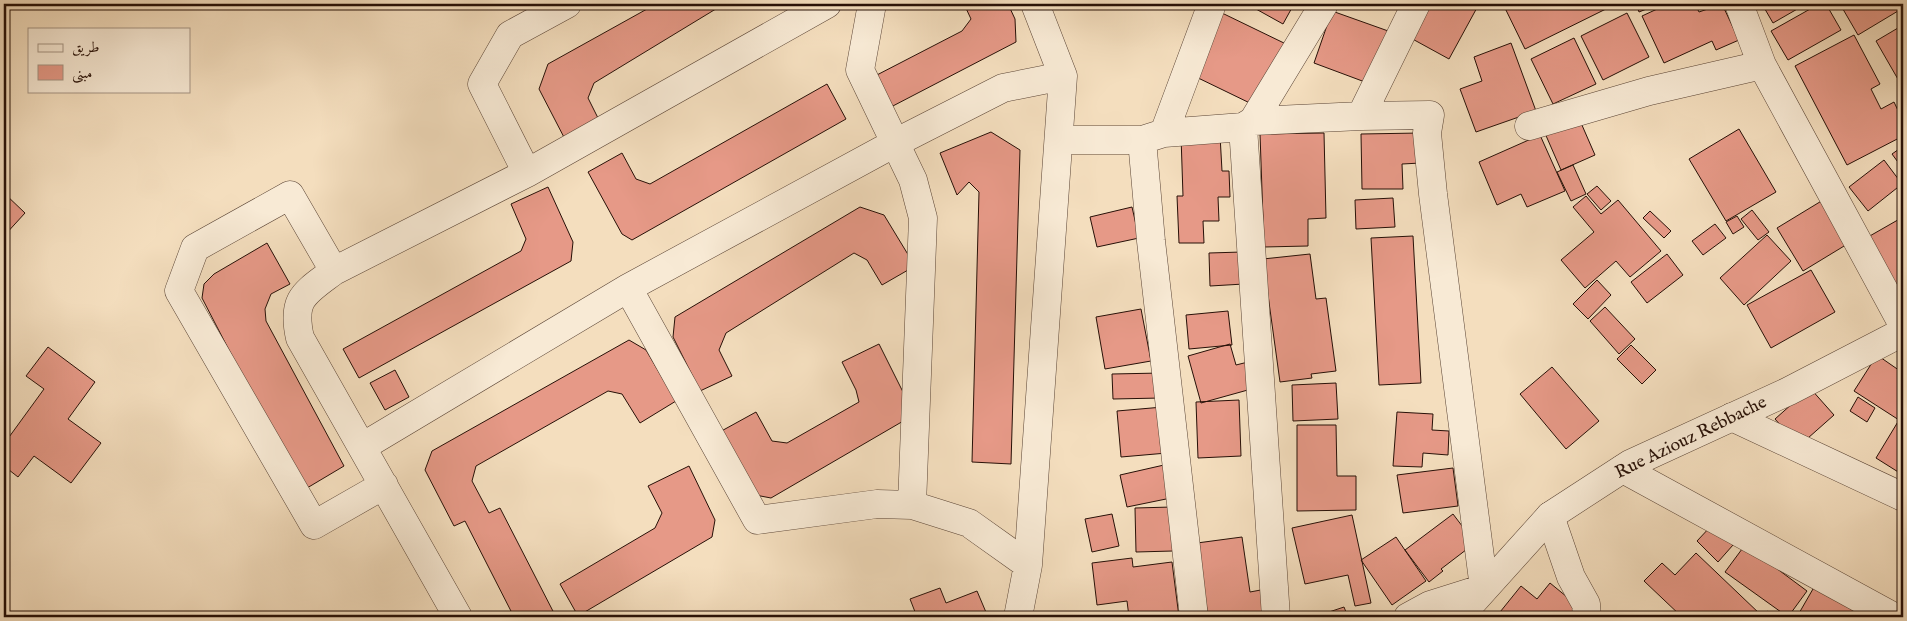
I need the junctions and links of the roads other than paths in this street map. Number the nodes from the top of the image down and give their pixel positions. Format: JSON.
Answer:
{"nodes":[{"id":1,"x":567,"y":4,"type":"edge"},
{"id":2,"x":827,"y":4,"type":"edge"},
{"id":3,"x":872,"y":4,"type":"edge"},
{"id":4,"x":1035,"y":4,"type":"edge"},
{"id":5,"x":1212,"y":4,"type":"edge"},
{"id":6,"x":1324,"y":4,"type":"edge"},
{"id":7,"x":1416,"y":4,"type":"edge"},
{"id":8,"x":1739,"y":4,"type":"edge"},
{"id":9,"x":1762,"y":65,"type":"junction"},
{"id":10,"x":1063,"y":76,"type":"junction"},
{"id":11,"x":1361,"y":116,"type":"junction"},
{"id":12,"x":1248,"y":124,"type":"junction"},
{"id":13,"x":1529,"y":126,"type":"dead end"},
{"id":14,"x":1153,"y":137,"type":"junction"},
{"id":15,"x":1059,"y":140,"type":"junction"},
{"id":16,"x":895,"y":143,"type":"junction"},
{"id":17,"x":527,"y":173,"type":"junction"},
{"id":18,"x":334,"y":271,"type":"junction"},
{"id":19,"x":628,"y":288,"type":"junction"},
{"id":20,"x":1903,"y":325,"type":"edge"},
{"id":21,"x":1903,"y":332,"type":"edge"},
{"id":22,"x":1732,"y":417,"type":"junction"},
{"id":23,"x":362,"y":447,"type":"junction"},
{"id":24,"x":1623,"y":469,"type":"junction"},
{"id":25,"x":384,"y":485,"type":"junction"},
{"id":26,"x":1903,"y":497,"type":"edge"},
{"id":27,"x":912,"y":505,"type":"junction"},
{"id":28,"x":1550,"y":516,"type":"junction"},
{"id":29,"x":1028,"y":565,"type":"junction"},
{"id":30,"x":1484,"y":588,"type":"junction"},
{"id":31,"x":458,"y":617,"type":"edge"},
{"id":32,"x":1018,"y":617,"type":"edge"},
{"id":33,"x":1194,"y":617,"type":"edge"},
{"id":34,"x":1276,"y":617,"type":"edge"},
{"id":35,"x":1408,"y":617,"type":"edge"},
{"id":36,"x":1459,"y":617,"type":"edge"},
{"id":37,"x":1587,"y":617,"type":"edge"},
{"id":38,"x":1894,"y":617,"type":"edge"}],
"edges":[{"from":1,"to":17,"type":"street"},
{"from":2,"to":17,"type":"street"},
{"from":3,"to":16,"type":"street"},
{"from":4,"to":10,"type":"street"},
{"from":5,"to":14,"type":"street"},
{"from":6,"to":12,"type":"street"},
{"from":7,"to":11,"type":"street"},
{"from":8,"to":9,"type":"street"},
{"from":9,"to":13,"type":"street"},
{"from":9,"to":20,"type":"street"},
{"from":10,"to":15,"type":"street"},
{"from":10,"to":16,"type":"street"},
{"from":11,"to":12,"type":"street"},
{"from":11,"to":30,"type":"street"},
{"from":12,"to":14,"type":"street"},
{"from":12,"to":34,"type":"street"},
{"from":14,"to":15,"type":"street"},
{"from":14,"to":33,"type":"street"},
{"from":15,"to":29,"type":"street"},
{"from":16,"to":19,"type":"street"},
{"from":16,"to":27,"type":"street"},
{"from":17,"to":18,"type":"street"},
{"from":18,"to":23,"type":"street"},
{"from":18,"to":25,"type":"street"},
{"from":19,"to":23,"type":"street"},
{"from":19,"to":27,"type":"street"},
{"from":21,"to":22,"type":"street","name":"Rue Aziouz Rebbache"},
{"from":22,"to":24,"type":"street","name":"Rue Aziouz Rebbache"},
{"from":22,"to":26,"type":"street"},
{"from":23,"to":25,"type":"street"},
{"from":24,"to":28,"type":"street","name":"Rue Aziouz Rebbache"},
{"from":24,"to":38,"type":"street"},
{"from":25,"to":31,"type":"street"},
{"from":27,"to":29,"type":"street"},
{"from":28,"to":30,"type":"street","name":"Rue Aziouz Rebbache"},
{"from":28,"to":37,"type":"street"},
{"from":29,"to":32,"type":"street"},
{"from":30,"to":35,"type":"street"},
{"from":30,"to":36,"type":"street","name":"Rue Aziouz Rebbache"}]}
